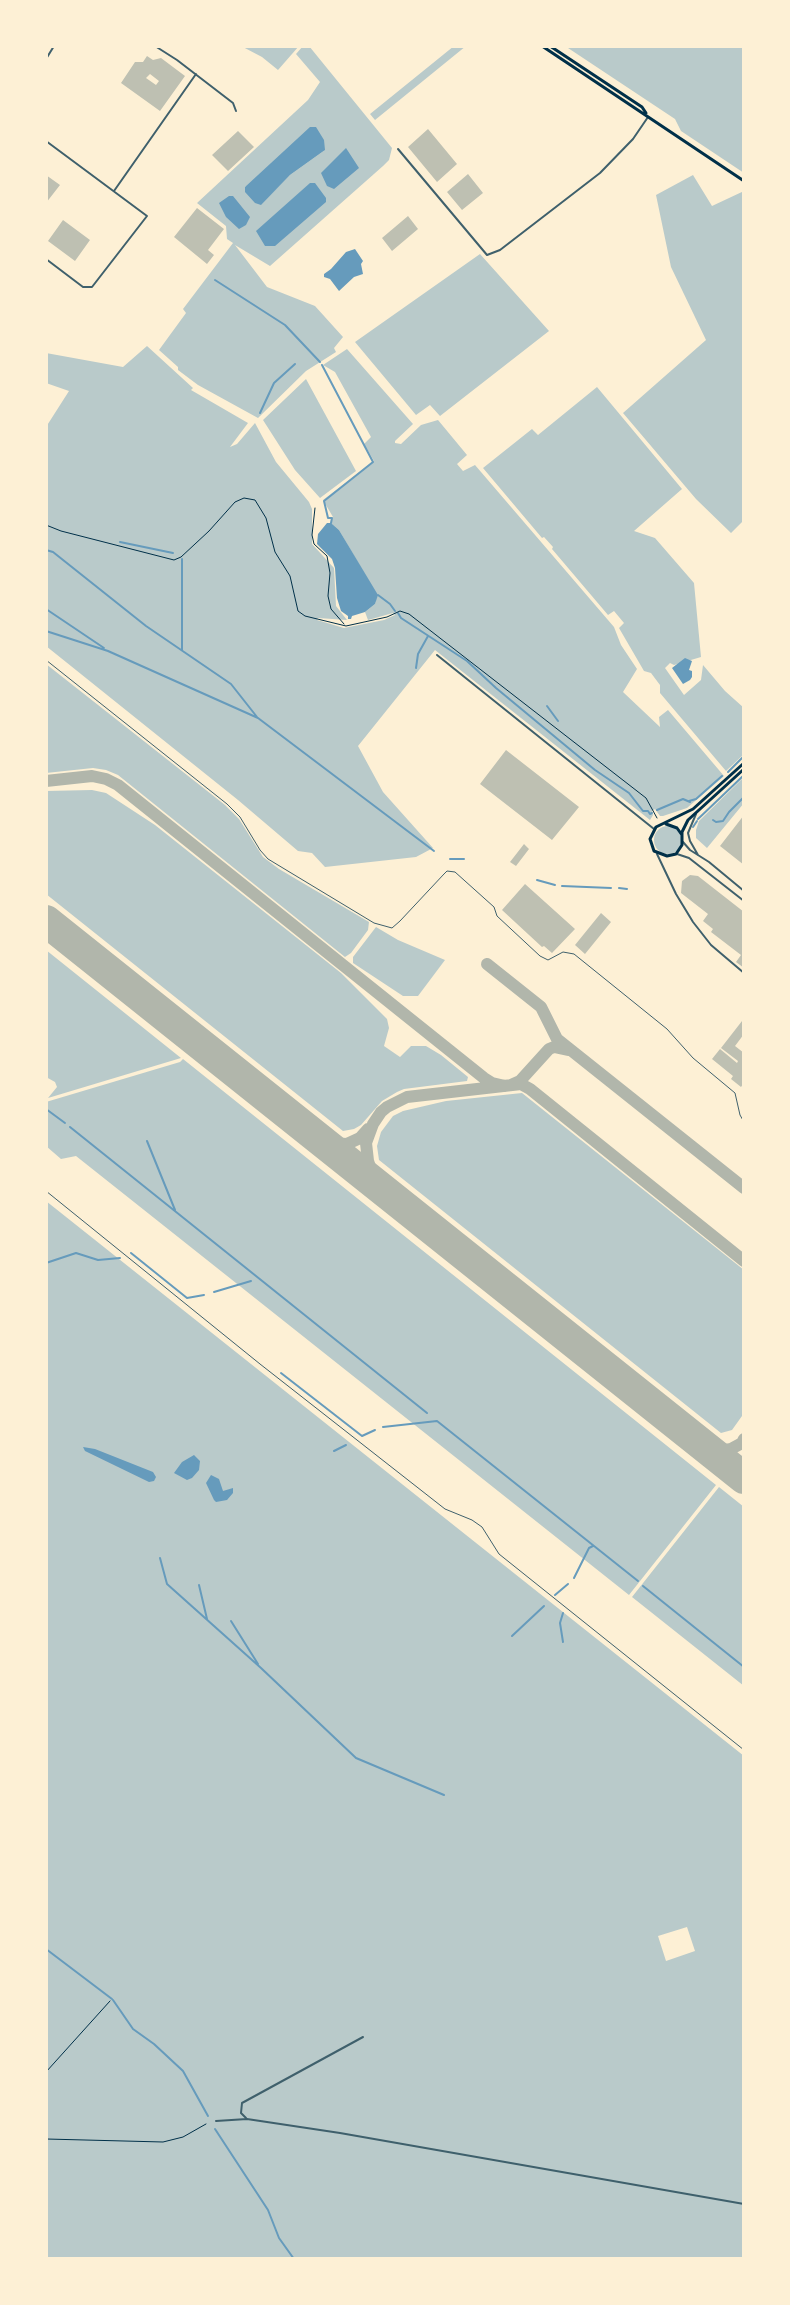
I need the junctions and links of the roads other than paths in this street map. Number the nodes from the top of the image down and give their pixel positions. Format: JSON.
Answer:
{"nodes":[{"id":1,"x":54,"y":46,"type":"edge"},
{"id":2,"x":155,"y":46,"type":"edge"},
{"id":3,"x":542,"y":46,"type":"edge"},
{"id":4,"x":550,"y":46,"type":"edge"},
{"id":5,"x":563,"y":55,"type":"junction"},
{"id":6,"x":556,"y":56,"type":"junction"},
{"id":7,"x":46,"y":59,"type":"edge"},
{"id":8,"x":196,"y":74,"type":"junction"},
{"id":9,"x":236,"y":111,"type":"dead end"},
{"id":10,"x":649,"y":116,"type":"junction"},
{"id":11,"x":46,"y":141,"type":"edge"},
{"id":12,"x":398,"y":149,"type":"dead end"},
{"id":13,"x":744,"y":181,"type":"edge"},
{"id":14,"x":114,"y":191,"type":"junction"},
{"id":15,"x":46,"y":259,"type":"edge"},
{"id":16,"x":437,"y":655,"type":"dead end"},
{"id":17,"x":46,"y":660,"type":"edge"},
{"id":18,"x":744,"y":766,"type":"edge"},
{"id":19,"x":698,"y":809,"type":"junction"},
{"id":20,"x":662,"y":824,"type":"junction"},
{"id":21,"x":654,"y":829,"type":"junction"},
{"id":22,"x":682,"y":835,"type":"junction"},
{"id":23,"x":683,"y":841,"type":"junction"},
{"id":24,"x":657,"y":854,"type":"junction"},
{"id":25,"x":676,"y":854,"type":"junction"},
{"id":26,"x":699,"y":856,"type":"junction"},
{"id":27,"x":744,"y":891,"type":"edge"},
{"id":28,"x":744,"y":901,"type":"edge"},
{"id":29,"x":744,"y":973,"type":"edge"},
{"id":30,"x":744,"y":1122,"type":"edge"},
{"id":31,"x":46,"y":1191,"type":"edge"},
{"id":32,"x":744,"y":1750,"type":"edge"},
{"id":33,"x":363,"y":2037,"type":"dead end"},
{"id":34,"x":247,"y":2119,"type":"junction"},
{"id":35,"x":216,"y":2121,"type":"dead end"},
{"id":36,"x":744,"y":2204,"type":"edge"}],
"edges":[{"from":1,"to":7,"type":"street"},
{"from":2,"to":8,"type":"street"},
{"from":3,"to":6,"type":"main road"},
{"from":4,"to":5,"type":"main road"},
{"from":5,"to":6,"type":"main road"},
{"from":5,"to":10,"type":"main road"},
{"from":6,"to":10,"type":"main road"},
{"from":8,"to":9,"type":"street"},
{"from":8,"to":14,"type":"street"},
{"from":10,"to":12,"type":"street"},
{"from":10,"to":13,"type":"main road"},
{"from":11,"to":14,"type":"street"},
{"from":14,"to":15,"type":"street"},
{"from":16,"to":21,"type":"street"},
{"from":17,"to":30,"type":"lane"},
{"from":18,"to":19,"type":"main road"},
{"from":18,"to":20,"type":"main road"},
{"from":19,"to":22,"type":"main road"},
{"from":19,"to":26,"type":"street"},
{"from":20,"to":21,"type":"main road"},
{"from":20,"to":22,"type":"main road"},
{"from":21,"to":24,"type":"main road"},
{"from":22,"to":23,"type":"main road"},
{"from":23,"to":25,"type":"main road"},
{"from":23,"to":26,"type":"street"},
{"from":24,"to":25,"type":"main road"},
{"from":24,"to":29,"type":"street"},
{"from":25,"to":28,"type":"street"},
{"from":26,"to":27,"type":"street"},
{"from":31,"to":32,"type":"lane"},
{"from":33,"to":34,"type":"street"},
{"from":34,"to":35,"type":"street"},
{"from":34,"to":36,"type":"street"}]}
